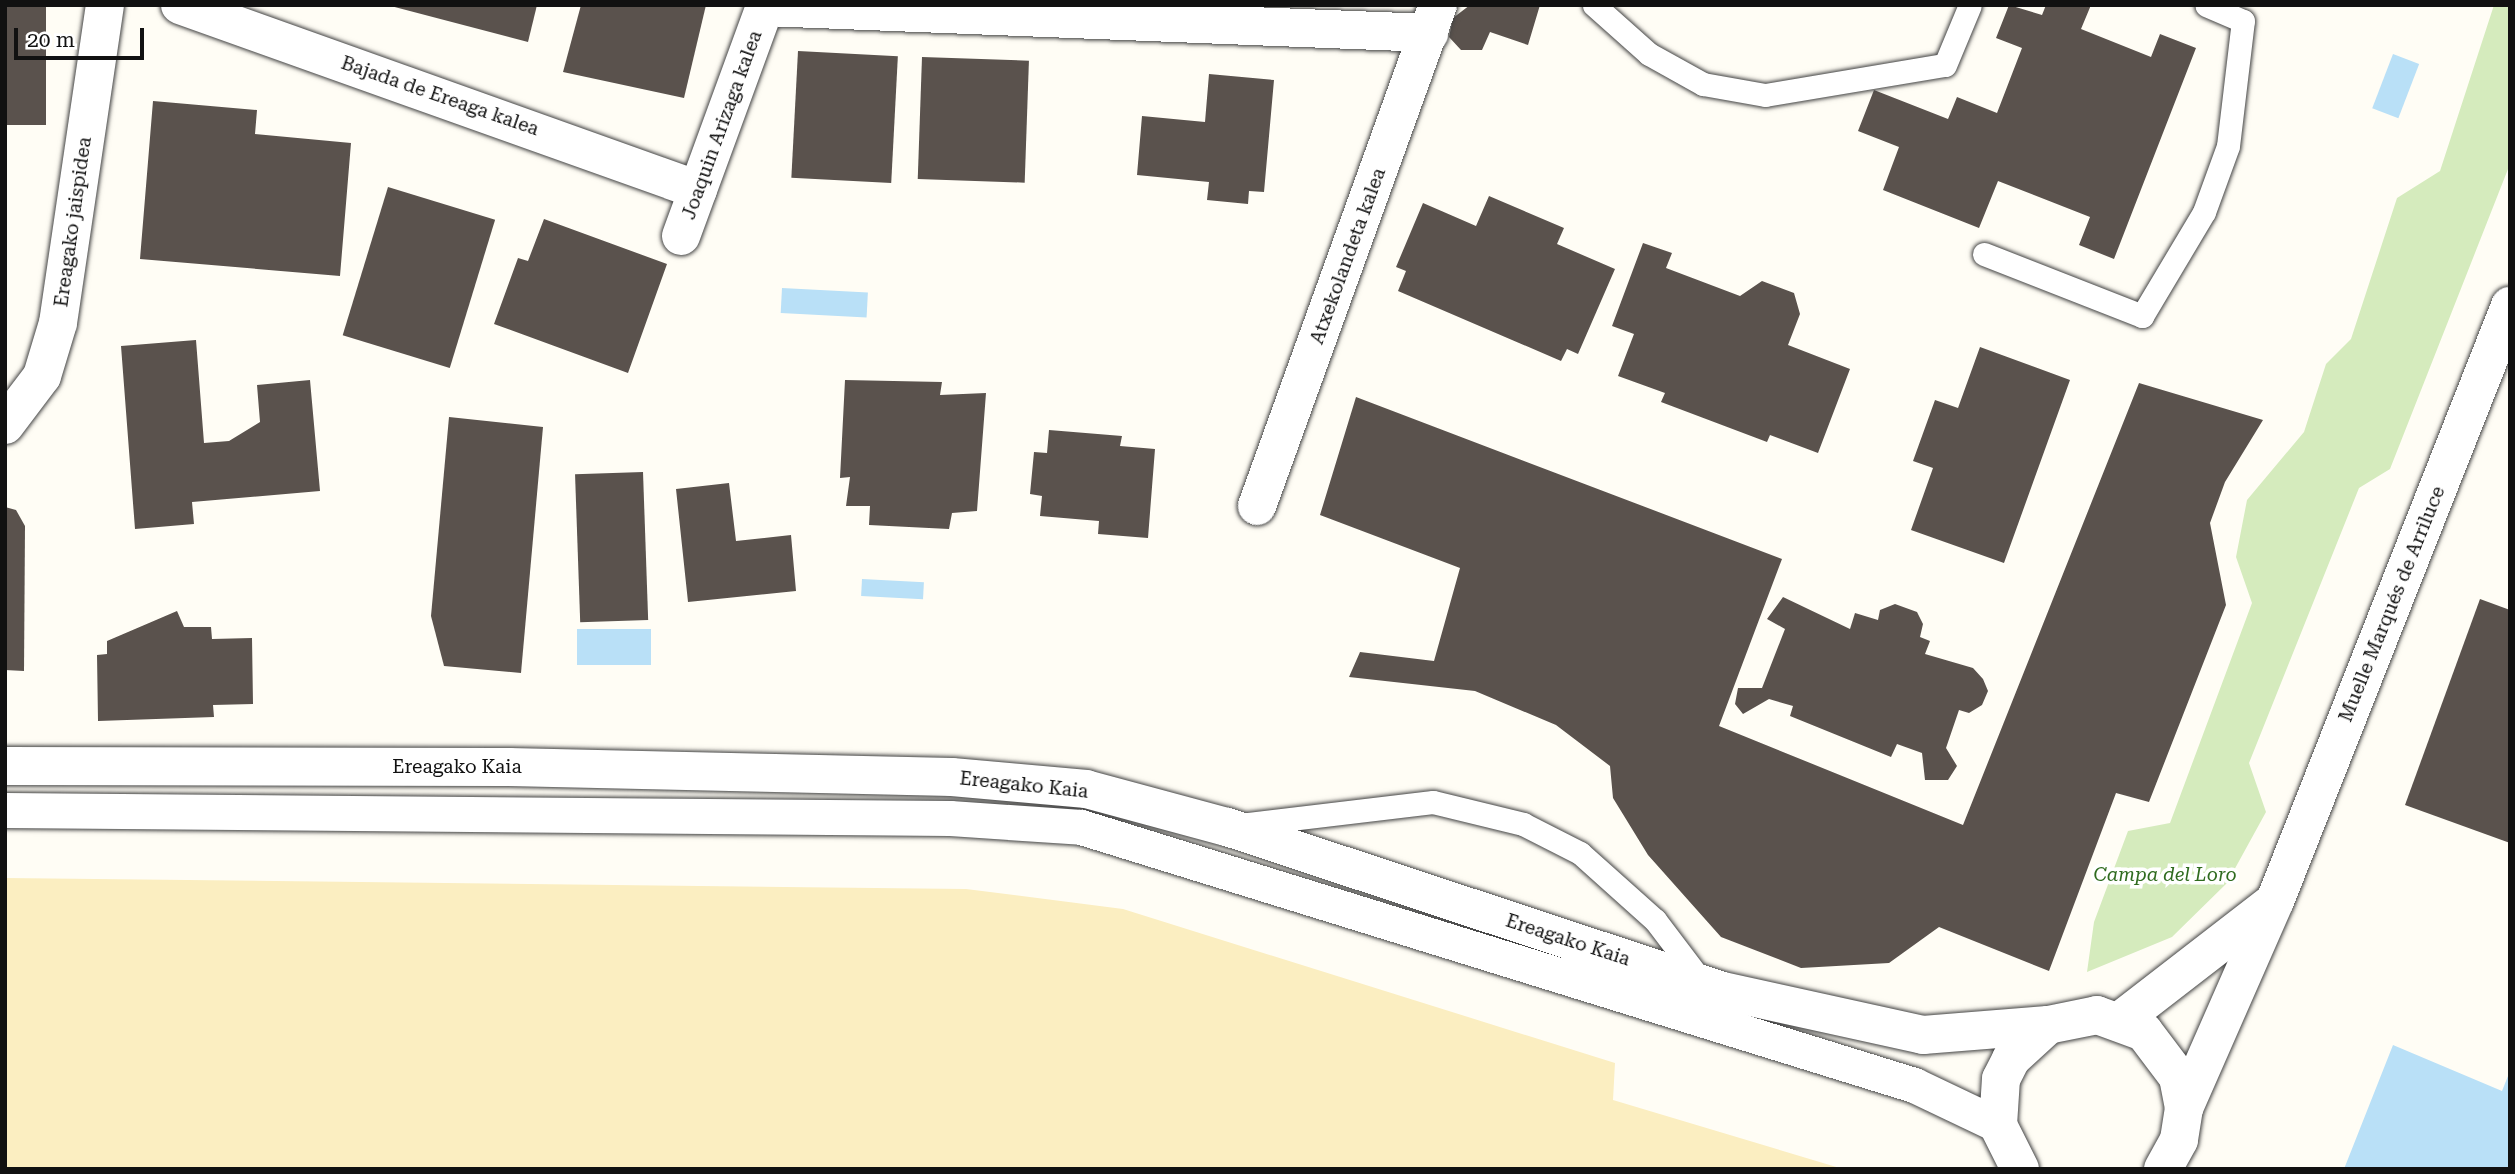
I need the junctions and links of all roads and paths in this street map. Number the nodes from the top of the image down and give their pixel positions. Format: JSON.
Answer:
{"nodes":[{"id":1,"x":105,"y":5,"type":"edge"},
{"id":2,"x":180,"y":5,"type":"edge"},
{"id":3,"x":1594,"y":5,"type":"edge"},
{"id":4,"x":1970,"y":5,"type":"edge"},
{"id":5,"x":2206,"y":5,"type":"edge"},
{"id":6,"x":997,"y":9,"type":"edge"},
{"id":7,"x":1434,"y":19,"type":"edge"},
{"id":8,"x":698,"y":190,"type":"junction"},
{"id":9,"x":681,"y":236,"type":"dead end"},
{"id":10,"x":1984,"y":254,"type":"dead end"},
{"id":11,"x":2510,"y":306,"type":"edge"},
{"id":12,"x":5,"y":425,"type":"edge"},
{"id":13,"x":1257,"y":506,"type":"dead end"},
{"id":14,"x":5,"y":766,"type":"edge"},
{"id":15,"x":5,"y":810,"type":"edge"},
{"id":16,"x":1227,"y":827,"type":"junction"},
{"id":17,"x":2275,"y":901,"type":"junction"},
{"id":18,"x":1704,"y":985,"type":"junction"},
{"id":19,"x":2122,"y":1020,"type":"junction"},
{"id":20,"x":2048,"y":1025,"type":"junction"},
{"id":21,"x":2184,"y":1108,"type":"junction"},
{"id":22,"x":1998,"y":1125,"type":"junction"},
{"id":23,"x":2020,"y":1169,"type":"edge"},
{"id":24,"x":2163,"y":1169,"type":"edge"}],
"edges":[{"from":1,"to":12,"type":"street","name":"Ereagako jaispidea"},
{"from":2,"to":8,"type":"street","name":"Bajada de Ereaga kalea"},
{"from":3,"to":4,"type":"lane"},
{"from":5,"to":10,"type":"lane"},
{"from":6,"to":7,"type":"street","name":"Joaquin Arizaga kalea"},
{"from":6,"to":8,"type":"street","name":"Joaquin Arizaga kalea"},
{"from":7,"to":13,"type":"street","name":"Atxekolandeta kalea"},
{"from":8,"to":9,"type":"street","name":"Joaquin Arizaga kalea"},
{"from":11,"to":17,"type":"street","name":"Muelle Marqués de Arriluce"},
{"from":14,"to":16,"type":"street","name":"Ereagako Kaia"},
{"from":15,"to":22,"type":"street","name":"Ereagako Kaia"},
{"from":16,"to":18,"type":"street","name":"Ereagako Kaia"},
{"from":16,"to":18,"type":"lane"},
{"from":17,"to":19,"type":"street"},
{"from":17,"to":21,"type":"street","name":"Muelle Marqués de Arriluce"},
{"from":18,"to":20,"type":"street","name":"Ereagako Kaia"},
{"from":19,"to":20,"type":"street","name":"Ereagako Kaia"},
{"from":19,"to":21,"type":"street"},
{"from":20,"to":22,"type":"street"},
{"from":21,"to":24,"type":"street"},
{"from":22,"to":23,"type":"street"}]}
